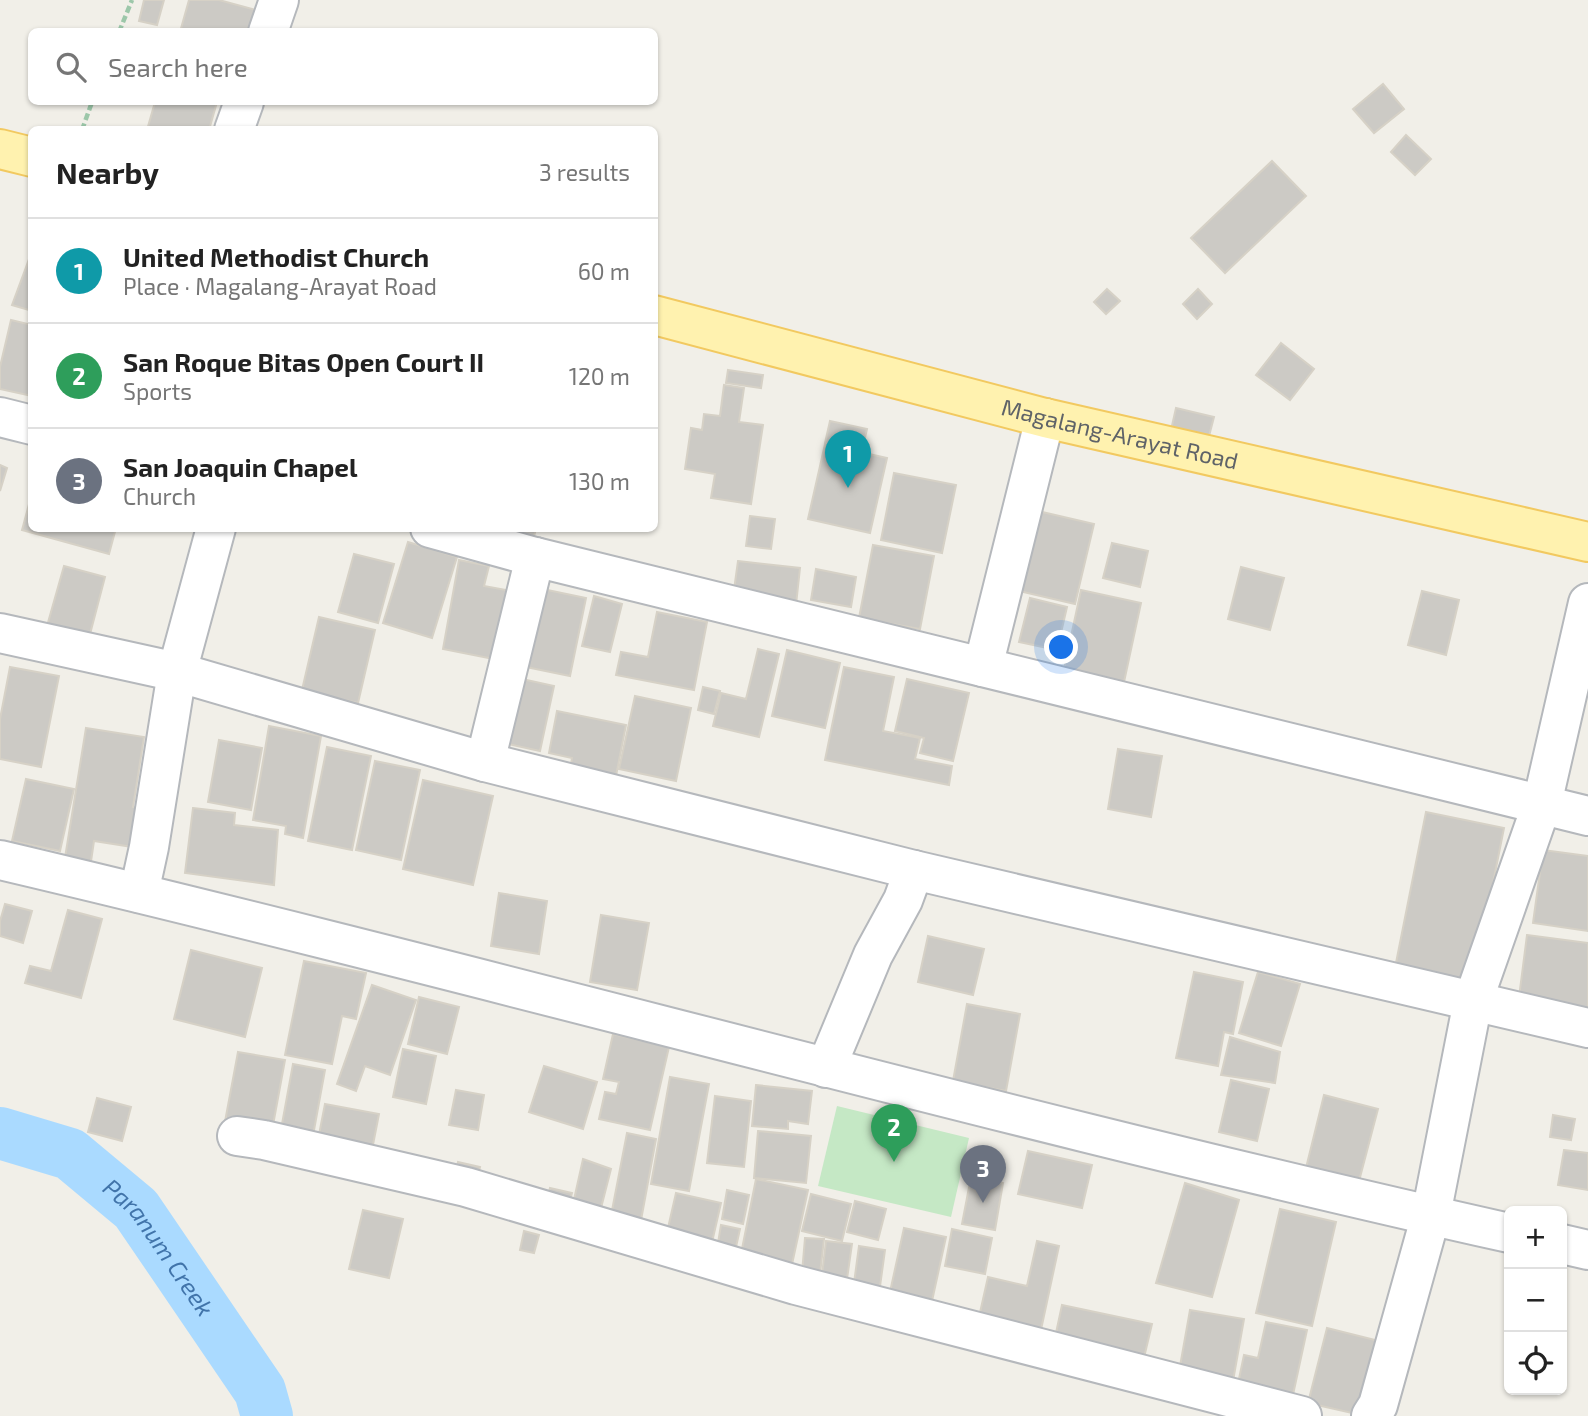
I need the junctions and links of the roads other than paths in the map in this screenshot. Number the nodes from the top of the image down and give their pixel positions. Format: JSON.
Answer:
{"nodes":[{"id":1,"x":279,"y":0,"type":"edge"},
{"id":2,"x":269,"y":28,"type":"edge"},
{"id":3,"x":243,"y":105,"type":"edge"},
{"id":4,"x":235,"y":126,"type":"edge"},
{"id":5,"x":0,"y":149,"type":"edge"},
{"id":6,"x":28,"y":156,"type":"edge"},
{"id":7,"x":658,"y":316,"type":"edge"},
{"id":8,"x":0,"y":417,"type":"edge"},
{"id":9,"x":1045,"y":418,"type":"junction"},
{"id":10,"x":28,"y":424,"type":"edge"},
{"id":11,"x":215,"y":532,"type":"edge"},
{"id":12,"x":444,"y":532,"type":"edge"},
{"id":13,"x":1588,"y":542,"type":"edge"},
{"id":14,"x":535,"y":557,"type":"junction"},
{"id":15,"x":1588,"y":603,"type":"edge"},
{"id":16,"x":0,"y":633,"type":"edge"},
{"id":17,"x":982,"y":667,"type":"junction"},
{"id":18,"x":177,"y":672,"type":"junction"},
{"id":19,"x":485,"y":762,"type":"junction"},
{"id":20,"x":1542,"y":804,"type":"junction"},
{"id":21,"x":1588,"y":816,"type":"edge"},
{"id":22,"x":0,"y":860,"type":"edge"},
{"id":23,"x":914,"y":870,"type":"junction"},
{"id":24,"x":139,"y":893,"type":"junction"},
{"id":25,"x":1474,"y":1001,"type":"junction"},
{"id":26,"x":1588,"y":1028,"type":"edge"},
{"id":27,"x":826,"y":1068,"type":"junction"},
{"id":28,"x":237,"y":1136,"type":"dead end"},
{"id":29,"x":1431,"y":1215,"type":"junction"},
{"id":30,"x":1504,"y":1232,"type":"edge"},
{"id":31,"x":1567,"y":1245,"type":"edge"},
{"id":32,"x":1588,"y":1250,"type":"edge"},
{"id":33,"x":1302,"y":1416,"type":"edge"},
{"id":34,"x":1371,"y":1416,"type":"edge"}],
"edges":[{"from":1,"to":2,"type":"street"},
{"from":3,"to":4,"type":"street"},
{"from":5,"to":6,"type":"main road"},
{"from":7,"to":9,"type":"main road","name":"Magalang-Arayat Road"},
{"from":8,"to":10,"type":"street"},
{"from":9,"to":13,"type":"main road","name":"Magalang-Arayat Road"},
{"from":9,"to":17,"type":"street"},
{"from":11,"to":18,"type":"street"},
{"from":12,"to":14,"type":"street"},
{"from":14,"to":17,"type":"street"},
{"from":14,"to":19,"type":"street"},
{"from":15,"to":20,"type":"street"},
{"from":16,"to":18,"type":"street"},
{"from":17,"to":20,"type":"street"},
{"from":18,"to":19,"type":"street"},
{"from":18,"to":24,"type":"street"},
{"from":19,"to":23,"type":"street"},
{"from":20,"to":21,"type":"street"},
{"from":20,"to":25,"type":"street"},
{"from":22,"to":24,"type":"street"},
{"from":23,"to":25,"type":"street"},
{"from":23,"to":27,"type":"street"},
{"from":24,"to":27,"type":"street"},
{"from":25,"to":26,"type":"street"},
{"from":25,"to":29,"type":"street"},
{"from":27,"to":29,"type":"street"},
{"from":28,"to":33,"type":"street"},
{"from":29,"to":30,"type":"street"},
{"from":29,"to":34,"type":"street"},
{"from":31,"to":32,"type":"street"}]}
